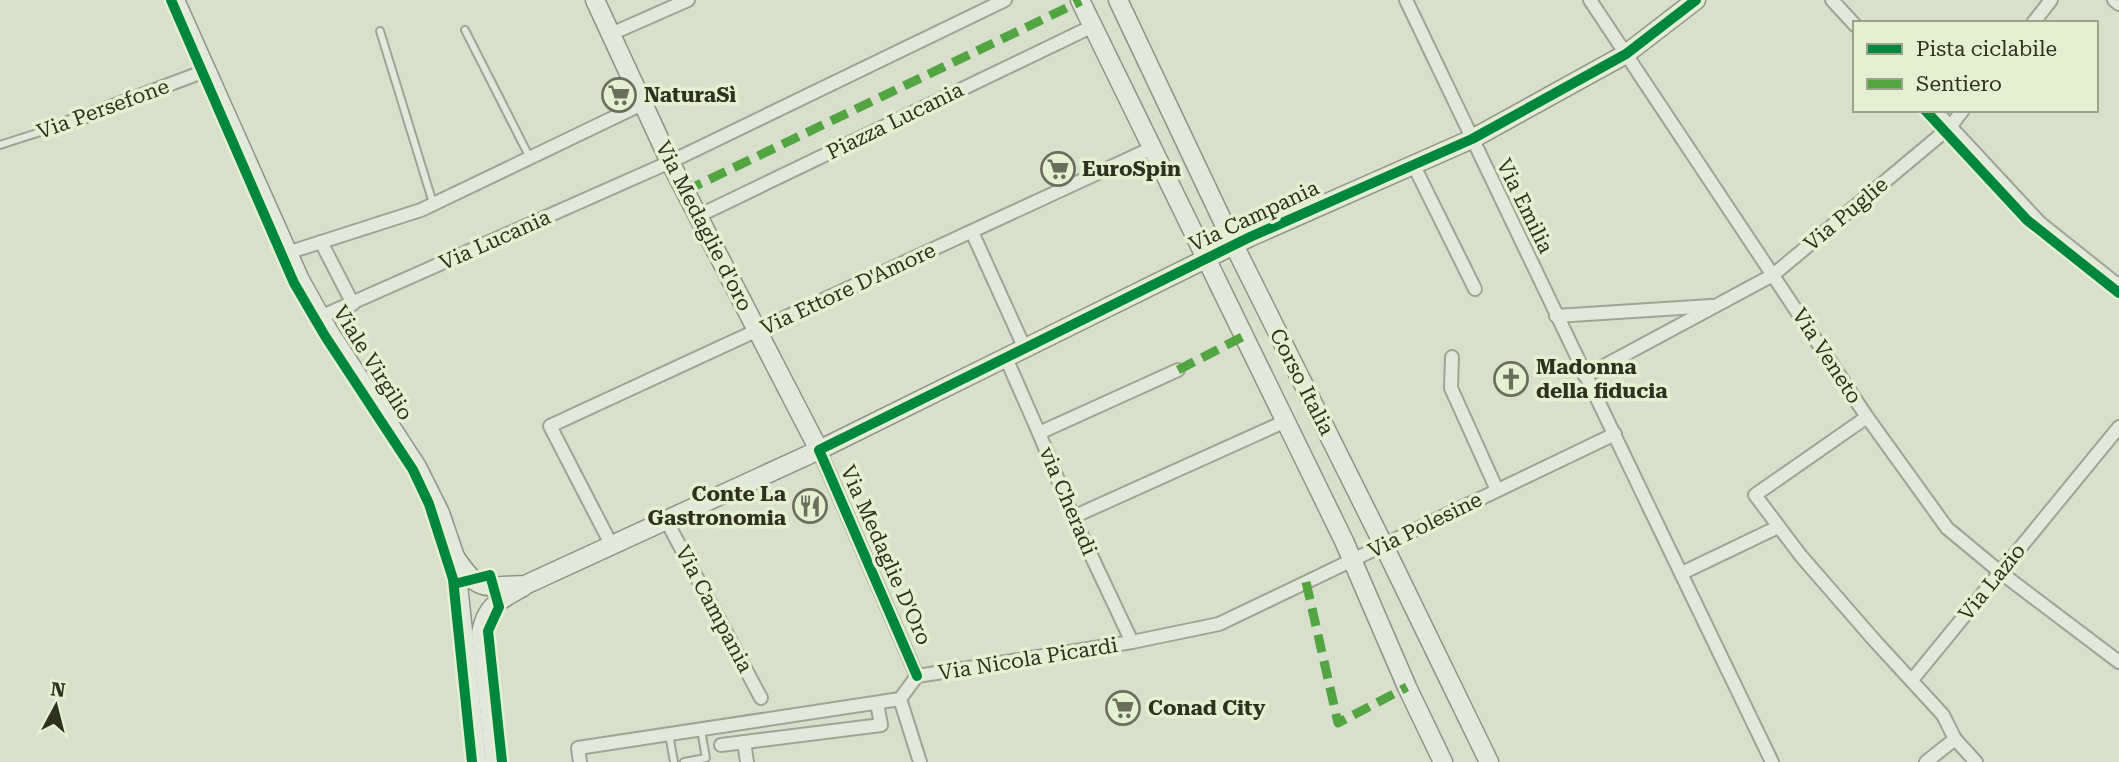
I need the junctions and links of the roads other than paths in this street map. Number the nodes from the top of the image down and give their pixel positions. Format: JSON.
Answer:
{"nodes":[{"id":1,"x":175,"y":0,"type":"edge"},
{"id":2,"x":595,"y":0,"type":"edge"},
{"id":3,"x":688,"y":0,"type":"edge"},
{"id":4,"x":1005,"y":0,"type":"edge"},
{"id":5,"x":1080,"y":0,"type":"edge"},
{"id":6,"x":1118,"y":0,"type":"edge"},
{"id":7,"x":1406,"y":0,"type":"edge"},
{"id":8,"x":1590,"y":0,"type":"edge"},
{"id":9,"x":1696,"y":0,"type":"edge"},
{"id":10,"x":1832,"y":0,"type":"edge"},
{"id":11,"x":2051,"y":0,"type":"edge"},
{"id":12,"x":2114,"y":0,"type":"edge"},
{"id":13,"x":2119,"y":4,"type":"edge"},
{"id":14,"x":2035,"y":21,"type":"edge"},
{"id":15,"x":1853,"y":23,"type":"edge"},
{"id":16,"x":1093,"y":26,"type":"junction"},
{"id":17,"x":465,"y":30,"type":"dead end"},
{"id":18,"x":380,"y":31,"type":"dead end"},
{"id":19,"x":611,"y":34,"type":"junction"},
{"id":20,"x":1626,"y":54,"type":"junction"},
{"id":21,"x":205,"y":71,"type":"junction"},
{"id":22,"x":644,"y":103,"type":"junction"},
{"id":23,"x":1937,"y":112,"type":"edge"},
{"id":24,"x":1962,"y":112,"type":"edge"},
{"id":25,"x":65,"y":124,"type":"joint"},
{"id":26,"x":1950,"y":127,"type":"junction"},
{"id":27,"x":1472,"y":139,"type":"junction"},
{"id":28,"x":0,"y":145,"type":"edge"},
{"id":29,"x":1152,"y":148,"type":"junction"},
{"id":30,"x":530,"y":158,"type":"junction"},
{"id":31,"x":670,"y":162,"type":"junction"},
{"id":32,"x":1413,"y":164,"type":"junction"},
{"id":33,"x":433,"y":204,"type":"junction"},
{"id":34,"x":698,"y":216,"type":"junction"},
{"id":35,"x":972,"y":232,"type":"junction"},
{"id":36,"x":321,"y":242,"type":"junction"},
{"id":37,"x":1234,"y":245,"type":"junction"},
{"id":38,"x":287,"y":253,"type":"junction"},
{"id":39,"x":1207,"y":260,"type":"junction"},
{"id":40,"x":1773,"y":275,"type":"junction"},
{"id":41,"x":2119,"y":286,"type":"edge"},
{"id":42,"x":1475,"y":289,"type":"dead end"},
{"id":43,"x":353,"y":304,"type":"junction"},
{"id":44,"x":1718,"y":306,"type":"junction"},
{"id":45,"x":1556,"y":316,"type":"junction"},
{"id":46,"x":320,"y":317,"type":"junction"},
{"id":47,"x":758,"y":331,"type":"junction"},
{"id":48,"x":1025,"y":349,"type":"junction"},
{"id":49,"x":1452,"y":356,"type":"dead end"},
{"id":50,"x":1006,"y":358,"type":"junction"},
{"id":51,"x":1178,"y":370,"type":"dead end"},
{"id":52,"x":1585,"y":376,"type":"junction"},
{"id":53,"x":1867,"y":417,"type":"junction"},
{"id":54,"x":1286,"y":421,"type":"junction"},
{"id":55,"x":2119,"y":427,"type":"edge"},
{"id":56,"x":1040,"y":433,"type":"junction"},
{"id":57,"x":1615,"y":435,"type":"junction"},
{"id":58,"x":819,"y":450,"type":"junction"},
{"id":59,"x":1497,"y":490,"type":"junction"},
{"id":60,"x":1073,"y":517,"type":"junction"},
{"id":61,"x":666,"y":520,"type":"junction"},
{"id":62,"x":1778,"y":527,"type":"junction"},
{"id":63,"x":612,"y":546,"type":"junction"},
{"id":64,"x":1384,"y":546,"type":"junction"},
{"id":65,"x":455,"y":557,"type":"junction"},
{"id":66,"x":1352,"y":560,"type":"junction"},
{"id":67,"x":2000,"y":572,"type":"junction"},
{"id":68,"x":1682,"y":573,"type":"junction"},
{"id":69,"x":525,"y":585,"type":"junction"},
{"id":70,"x":1132,"y":642,"type":"junction"},
{"id":71,"x":2119,"y":662,"type":"edge"},
{"id":72,"x":917,"y":676,"type":"junction"},
{"id":73,"x":1912,"y":680,"type":"junction"},
{"id":74,"x":761,"y":698,"type":"dead end"},
{"id":75,"x":900,"y":699,"type":"junction"},
{"id":76,"x":877,"y":703,"type":"junction"},
{"id":77,"x":701,"y":730,"type":"junction"},
{"id":78,"x":669,"y":734,"type":"junction"},
{"id":79,"x":1955,"y":739,"type":"junction"},
{"id":80,"x":744,"y":743,"type":"junction"},
{"id":81,"x":721,"y":745,"type":"dead end"},
{"id":82,"x":477,"y":762,"type":"edge"},
{"id":83,"x":495,"y":762,"type":"edge"},
{"id":84,"x":580,"y":762,"type":"edge"},
{"id":85,"x":674,"y":762,"type":"edge"},
{"id":86,"x":684,"y":762,"type":"edge"},
{"id":87,"x":747,"y":762,"type":"edge"},
{"id":88,"x":920,"y":762,"type":"edge"},
{"id":89,"x":1443,"y":762,"type":"edge"},
{"id":90,"x":1489,"y":762,"type":"edge"},
{"id":91,"x":1772,"y":762,"type":"edge"},
{"id":92,"x":1926,"y":762,"type":"edge"},
{"id":93,"x":1976,"y":762,"type":"edge"}],
"edges":[{"from":1,"to":21,"type":"street","name":"Viale Virgilio"},
{"from":2,"to":19,"type":"street","name":"Via Medaglie d'oro"},
{"from":3,"to":19,"type":"street"},
{"from":4,"to":31,"type":"street"},
{"from":5,"to":16,"type":"street","name":"Corso Italia"},
{"from":6,"to":37,"type":"street","name":"Corso Italia"},
{"from":7,"to":27,"type":"street","name":"Via Emilia"},
{"from":8,"to":20,"type":"street","name":"Via Veneto"},
{"from":9,"to":20,"type":"street","name":"Via Campania"},
{"from":10,"to":15,"type":"street"},
{"from":11,"to":14,"type":"street"},
{"from":12,"to":13,"type":"street"},
{"from":16,"to":29,"type":"street","name":"Corso Italia"},
{"from":16,"to":34,"type":"street","name":"Piazza Lucania"},
{"from":17,"to":30,"type":"lane"},
{"from":18,"to":33,"type":"lane"},
{"from":19,"to":22,"type":"street","name":"Via Medaglie d'oro"},
{"from":20,"to":27,"type":"street","name":"Via Campania"},
{"from":20,"to":40,"type":"street","name":"Via Veneto"},
{"from":21,"to":25,"type":"street","name":"Via Persefone"},
{"from":21,"to":38,"type":"street","name":"Viale Virgilio"},
{"from":22,"to":30,"type":"street"},
{"from":22,"to":31,"type":"street","name":"Via Medaglie d'oro"},
{"from":23,"to":26,"type":"street"},
{"from":24,"to":26,"type":"street","name":"Via Puglie"},
{"from":25,"to":28,"type":"lane","name":"Via Persefone"},
{"from":26,"to":40,"type":"street","name":"Via Puglie"},
{"from":26,"to":41,"type":"street"},
{"from":27,"to":32,"type":"street","name":"Via Campania"},
{"from":27,"to":45,"type":"street","name":"Via Emilia"},
{"from":29,"to":35,"type":"street","name":"Via Ettore D'Amore"},
{"from":29,"to":39,"type":"street","name":"Corso Italia"},
{"from":30,"to":33,"type":"street"},
{"from":31,"to":34,"type":"street","name":"Via Medaglie d'oro"},
{"from":31,"to":43,"type":"street","name":"Via Lucania"},
{"from":32,"to":37,"type":"street","name":"Via Campania"},
{"from":32,"to":42,"type":"street"},
{"from":33,"to":36,"type":"street"},
{"from":34,"to":47,"type":"street","name":"Via Medaglie d'oro"},
{"from":35,"to":47,"type":"street","name":"Via Ettore D'Amore"},
{"from":35,"to":48,"type":"street"},
{"from":36,"to":38,"type":"street"},
{"from":36,"to":43,"type":"street"},
{"from":37,"to":39,"type":"street","name":"Via Campania"},
{"from":37,"to":64,"type":"street","name":"Corso Italia"},
{"from":38,"to":46,"type":"street","name":"Viale Virgilio"},
{"from":39,"to":48,"type":"street","name":"Via Campania"},
{"from":39,"to":54,"type":"street","name":"Corso Italia"},
{"from":40,"to":44,"type":"street","name":"Via Puglie"},
{"from":40,"to":53,"type":"street","name":"Via Veneto"},
{"from":43,"to":46,"type":"street","name":"Via Lucania"},
{"from":44,"to":45,"type":"street","name":"Via Puglie"},
{"from":44,"to":52,"type":"street","name":"Via Puglie"},
{"from":45,"to":52,"type":"street","name":"Via Emilia"},
{"from":46,"to":65,"type":"street","name":"Viale Virgilio"},
{"from":47,"to":58,"type":"street","name":"Via Medaglie d'oro"},
{"from":47,"to":63,"type":"street","name":"Via Ettore D'Amore"},
{"from":48,"to":50,"type":"street","name":"Via Campania"},
{"from":49,"to":59,"type":"street","name":"Via Polesine"},
{"from":50,"to":56,"type":"street","name":"via Cheradi"},
{"from":50,"to":58,"type":"street","name":"Via Campania"},
{"from":51,"to":56,"type":"street"},
{"from":52,"to":57,"type":"street","name":"Via Emilia"},
{"from":53,"to":62,"type":"street"},
{"from":53,"to":67,"type":"street","name":"Via Veneto"},
{"from":54,"to":60,"type":"street"},
{"from":54,"to":66,"type":"street","name":"Corso Italia"},
{"from":55,"to":67,"type":"street","name":"Via Lazio"},
{"from":56,"to":60,"type":"street","name":"via Cheradi"},
{"from":57,"to":59,"type":"street","name":"Via Polesine"},
{"from":57,"to":68,"type":"street","name":"Via Emilia"},
{"from":58,"to":61,"type":"street","name":"Via Campania"},
{"from":58,"to":72,"type":"street","name":"Via Medaglie D'Oro"},
{"from":59,"to":64,"type":"street","name":"Via Polesine"},
{"from":60,"to":70,"type":"street","name":"via Cheradi"},
{"from":61,"to":63,"type":"street","name":"Via Campania"},
{"from":61,"to":74,"type":"street","name":"Via Campania"},
{"from":62,"to":68,"type":"street"},
{"from":62,"to":73,"type":"street"},
{"from":63,"to":69,"type":"street","name":"Via Campania"},
{"from":64,"to":66,"type":"street","name":"Via Polesine"},
{"from":64,"to":90,"type":"street","name":"Corso Italia"},
{"from":65,"to":69,"type":"street","name":"Via Campania"},
{"from":65,"to":82,"type":"street","name":"Viale Virgilio"},
{"from":66,"to":70,"type":"street","name":"Via Nicola Picardi"},
{"from":66,"to":89,"type":"street","name":"Corso Italia"},
{"from":67,"to":71,"type":"street","name":"Via Veneto"},
{"from":67,"to":73,"type":"street","name":"Via Lazio"},
{"from":68,"to":91,"type":"street","name":"Via Emilia"},
{"from":69,"to":83,"type":"street"},
{"from":70,"to":72,"type":"street","name":"Via Nicola Picardi"},
{"from":72,"to":75,"type":"street","name":"Via Nicola Picardi"},
{"from":73,"to":79,"type":"street"},
{"from":75,"to":76,"type":"street"},
{"from":75,"to":88,"type":"street"},
{"from":76,"to":77,"type":"street"},
{"from":76,"to":80,"type":"street"},
{"from":77,"to":78,"type":"street"},
{"from":77,"to":86,"type":"lane"},
{"from":78,"to":84,"type":"street"},
{"from":78,"to":85,"type":"lane"},
{"from":79,"to":92,"type":"street"},
{"from":79,"to":93,"type":"street"},
{"from":80,"to":81,"type":"street"},
{"from":80,"to":87,"type":"street"}]}
